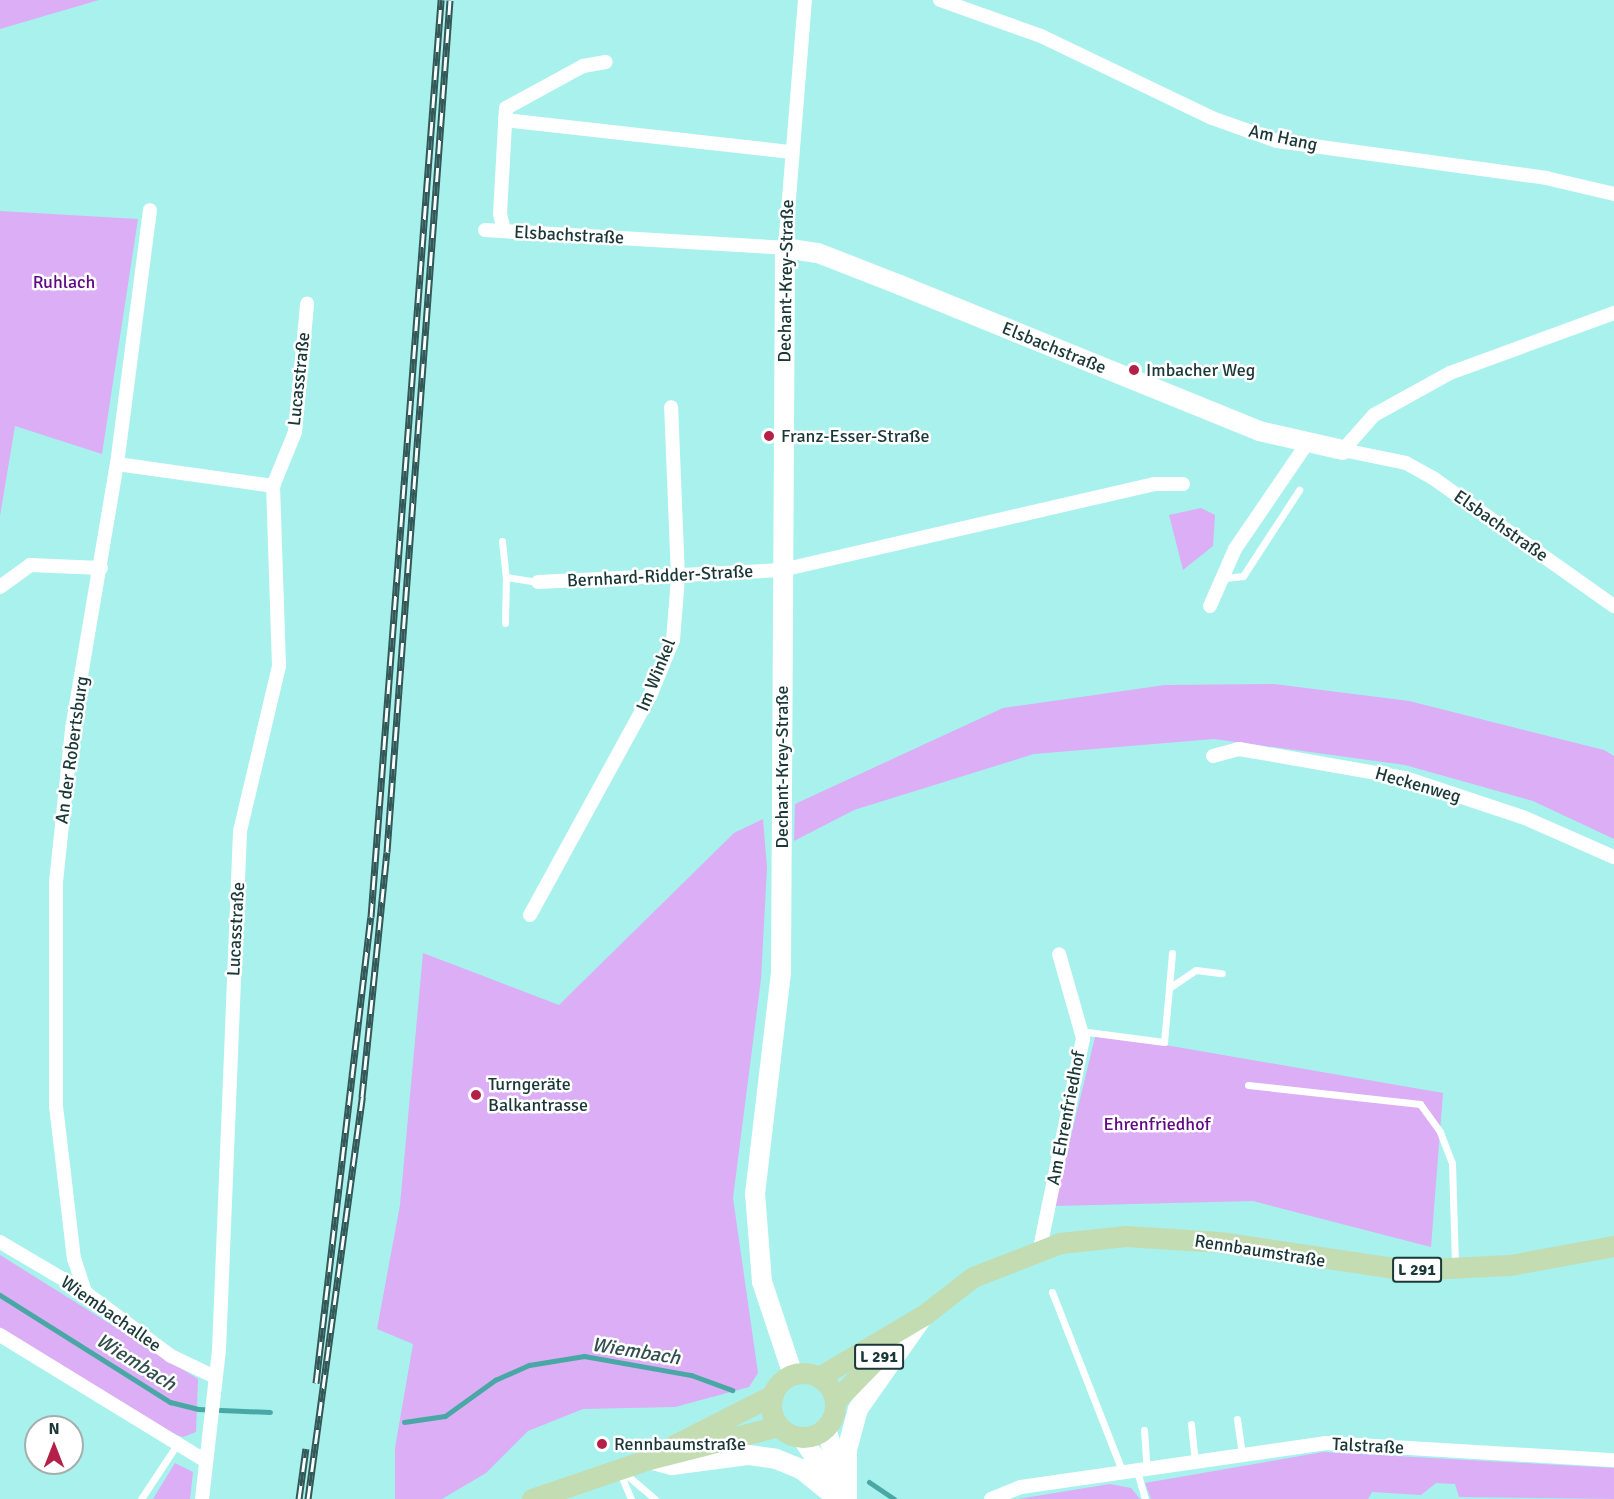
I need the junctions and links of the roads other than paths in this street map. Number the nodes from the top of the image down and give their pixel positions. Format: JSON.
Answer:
{"nodes":[{"id":1,"x":805,"y":0,"type":"edge"},
{"id":2,"x":940,"y":0,"type":"edge"},
{"id":3,"x":606,"y":62,"type":"dead end"},
{"id":4,"x":505,"y":120,"type":"junction"},
{"id":5,"x":790,"y":152,"type":"junction"},
{"id":6,"x":1614,"y":194,"type":"edge"},
{"id":7,"x":150,"y":210,"type":"dead end"},
{"id":8,"x":485,"y":230,"type":"dead end"},
{"id":9,"x":504,"y":231,"type":"junction"},
{"id":10,"x":785,"y":248,"type":"junction"},
{"id":11,"x":307,"y":304,"type":"dead end"},
{"id":12,"x":1614,"y":313,"type":"edge"},
{"id":13,"x":671,"y":407,"type":"dead end"},
{"id":14,"x":1306,"y":445,"type":"junction"},
{"id":15,"x":1343,"y":450,"type":"junction"},
{"id":16,"x":117,"y":464,"type":"junction"},
{"id":17,"x":1184,"y":484,"type":"dead end"},
{"id":18,"x":273,"y":486,"type":"junction"},
{"id":19,"x":1299,"y":490,"type":"dead end"},
{"id":20,"x":502,"y":541,"type":"dead end"},
{"id":21,"x":101,"y":568,"type":"junction"},
{"id":22,"x":782,"y":570,"type":"junction"},
{"id":23,"x":678,"y":575,"type":"junction"},
{"id":24,"x":506,"y":577,"type":"junction"},
{"id":25,"x":1226,"y":578,"type":"junction"},
{"id":26,"x":538,"y":582,"type":"joint"},
{"id":27,"x":0,"y":587,"type":"edge"},
{"id":28,"x":1210,"y":606,"type":"dead end"},
{"id":29,"x":1614,"y":606,"type":"edge"},
{"id":30,"x":505,"y":623,"type":"dead end"},
{"id":31,"x":1213,"y":756,"type":"dead end"},
{"id":32,"x":1614,"y":857,"type":"edge"},
{"id":33,"x":530,"y":915,"type":"dead end"},
{"id":34,"x":1172,"y":953,"type":"dead end"},
{"id":35,"x":1059,"y":954,"type":"dead end"},
{"id":36,"x":1222,"y":973,"type":"dead end"},
{"id":37,"x":1169,"y":988,"type":"junction"},
{"id":38,"x":1080,"y":1031,"type":"junction"},
{"id":39,"x":1248,"y":1085,"type":"dead end"},
{"id":40,"x":0,"y":1242,"type":"edge"},
{"id":41,"x":1614,"y":1246,"type":"edge"},
{"id":42,"x":1040,"y":1248,"type":"junction"},
{"id":43,"x":1455,"y":1269,"type":"junction"},
{"id":44,"x":85,"y":1292,"type":"junction"},
{"id":45,"x":1052,"y":1292,"type":"dead end"},
{"id":46,"x":924,"y":1315,"type":"junction"},
{"id":47,"x":0,"y":1335,"type":"edge"},
{"id":48,"x":793,"y":1375,"type":"junction"},
{"id":49,"x":819,"y":1377,"type":"junction"},
{"id":50,"x":212,"y":1383,"type":"junction"},
{"id":51,"x":773,"y":1395,"type":"junction"},
{"id":52,"x":836,"y":1401,"type":"junction"},
{"id":53,"x":1237,"y":1419,"type":"dead end"},
{"id":54,"x":1191,"y":1424,"type":"dead end"},
{"id":55,"x":778,"y":1426,"type":"junction"},
{"id":56,"x":826,"y":1428,"type":"junction"},
{"id":57,"x":1144,"y":1430,"type":"dead end"},
{"id":58,"x":802,"y":1438,"type":"junction"},
{"id":59,"x":176,"y":1446,"type":"junction"},
{"id":60,"x":1242,"y":1456,"type":"junction"},
{"id":61,"x":649,"y":1458,"type":"junction"},
{"id":62,"x":204,"y":1460,"type":"junction"},
{"id":63,"x":1614,"y":1460,"type":"edge"},
{"id":64,"x":1195,"y":1463,"type":"junction"},
{"id":65,"x":618,"y":1468,"type":"junction"},
{"id":66,"x":1136,"y":1471,"type":"junction"},
{"id":67,"x":141,"y":1499,"type":"edge"},
{"id":68,"x":202,"y":1499,"type":"edge"},
{"id":69,"x":532,"y":1499,"type":"edge"},
{"id":70,"x":631,"y":1499,"type":"edge"},
{"id":71,"x":655,"y":1499,"type":"edge"},
{"id":72,"x":843,"y":1499,"type":"edge"},
{"id":73,"x":991,"y":1499,"type":"edge"},
{"id":74,"x":1145,"y":1499,"type":"edge"}],
"edges":[{"from":1,"to":5,"type":"street","name":"Dechant-Krey-Straße"},
{"from":2,"to":6,"type":"street","name":"Am Hang"},
{"from":3,"to":4,"type":"street"},
{"from":4,"to":5,"type":"street"},
{"from":4,"to":9,"type":"street"},
{"from":5,"to":10,"type":"street","name":"Dechant-Krey-Straße"},
{"from":7,"to":16,"type":"street","name":"An der Robertsburg"},
{"from":8,"to":9,"type":"street","name":"Elsbachstraße"},
{"from":9,"to":10,"type":"street","name":"Elsbachstraße"},
{"from":10,"to":14,"type":"street","name":"Elsbachstraße"},
{"from":10,"to":22,"type":"street","name":"Dechant-Krey-Straße"},
{"from":11,"to":18,"type":"street","name":"Lucasstraße"},
{"from":12,"to":15,"type":"street"},
{"from":13,"to":23,"type":"street","name":"Im Winkel"},
{"from":14,"to":15,"type":"street","name":"Elsbachstraße"},
{"from":14,"to":25,"type":"street"},
{"from":15,"to":29,"type":"street","name":"Elsbachstraße"},
{"from":16,"to":18,"type":"street"},
{"from":16,"to":21,"type":"street","name":"An der Robertsburg"},
{"from":17,"to":22,"type":"street"},
{"from":18,"to":50,"type":"street","name":"Lucasstraße"},
{"from":19,"to":25,"type":"lane"},
{"from":20,"to":24,"type":"lane"},
{"from":21,"to":27,"type":"street"},
{"from":21,"to":44,"type":"street","name":"An der Robertsburg"},
{"from":22,"to":23,"type":"street","name":"Bernhard-Ridder-Straße"},
{"from":22,"to":48,"type":"street","name":"Dechant-Krey-Straße"},
{"from":23,"to":26,"type":"street","name":"Bernhard-Ridder-Straße"},
{"from":23,"to":33,"type":"street","name":"Im Winkel"},
{"from":24,"to":26,"type":"lane"},
{"from":24,"to":30,"type":"lane"},
{"from":25,"to":28,"type":"street"},
{"from":31,"to":32,"type":"street","name":"Heckenweg"},
{"from":34,"to":37,"type":"lane"},
{"from":35,"to":38,"type":"street","name":"Am Ehrenfriedhof"},
{"from":36,"to":37,"type":"lane"},
{"from":37,"to":38,"type":"lane"},
{"from":38,"to":42,"type":"street","name":"Am Ehrenfriedhof"},
{"from":39,"to":43,"type":"lane"},
{"from":40,"to":44,"type":"street","name":"Wiembachallee"},
{"from":41,"to":43,"type":"main road","name":"Rennbaumstraße","number":"L 291"},
{"from":42,"to":43,"type":"main road","name":"Rennbaumstraße","number":"L 291"},
{"from":42,"to":46,"type":"main road","name":"Rennbaumstraße","number":"L 291"},
{"from":44,"to":50,"type":"street","name":"Wiembachallee"},
{"from":45,"to":66,"type":"lane"},
{"from":46,"to":49,"type":"main road","name":"Rennbaumstraße","number":"L 291"},
{"from":46,"to":52,"type":"main road","name":"Rennbaumstraße","number":"L 291"},
{"from":46,"to":72,"type":"street"},
{"from":47,"to":59,"type":"street"},
{"from":48,"to":49,"type":"main road"},
{"from":48,"to":51,"type":"main road"},
{"from":49,"to":52,"type":"main road"},
{"from":50,"to":62,"type":"street","name":"Lucasstraße"},
{"from":51,"to":55,"type":"main road"},
{"from":51,"to":61,"type":"main road"},
{"from":52,"to":56,"type":"main road"},
{"from":53,"to":60,"type":"lane"},
{"from":54,"to":64,"type":"lane"},
{"from":55,"to":58,"type":"main road"},
{"from":55,"to":61,"type":"main road"},
{"from":56,"to":58,"type":"main road"},
{"from":56,"to":72,"type":"street"},
{"from":57,"to":66,"type":"lane"},
{"from":58,"to":72,"type":"street"},
{"from":59,"to":62,"type":"street"},
{"from":59,"to":67,"type":"lane"},
{"from":60,"to":63,"type":"street","name":"Talstraße"},
{"from":60,"to":64,"type":"street","name":"Talstraße"},
{"from":61,"to":65,"type":"main road"},
{"from":61,"to":72,"type":"street"},
{"from":62,"to":68,"type":"street","name":"Lucasstraße"},
{"from":64,"to":66,"type":"street","name":"Talstraße"},
{"from":65,"to":69,"type":"main road"},
{"from":65,"to":70,"type":"lane"},
{"from":65,"to":71,"type":"lane"},
{"from":66,"to":73,"type":"street","name":"Talstraße"},
{"from":66,"to":74,"type":"lane"}]}
